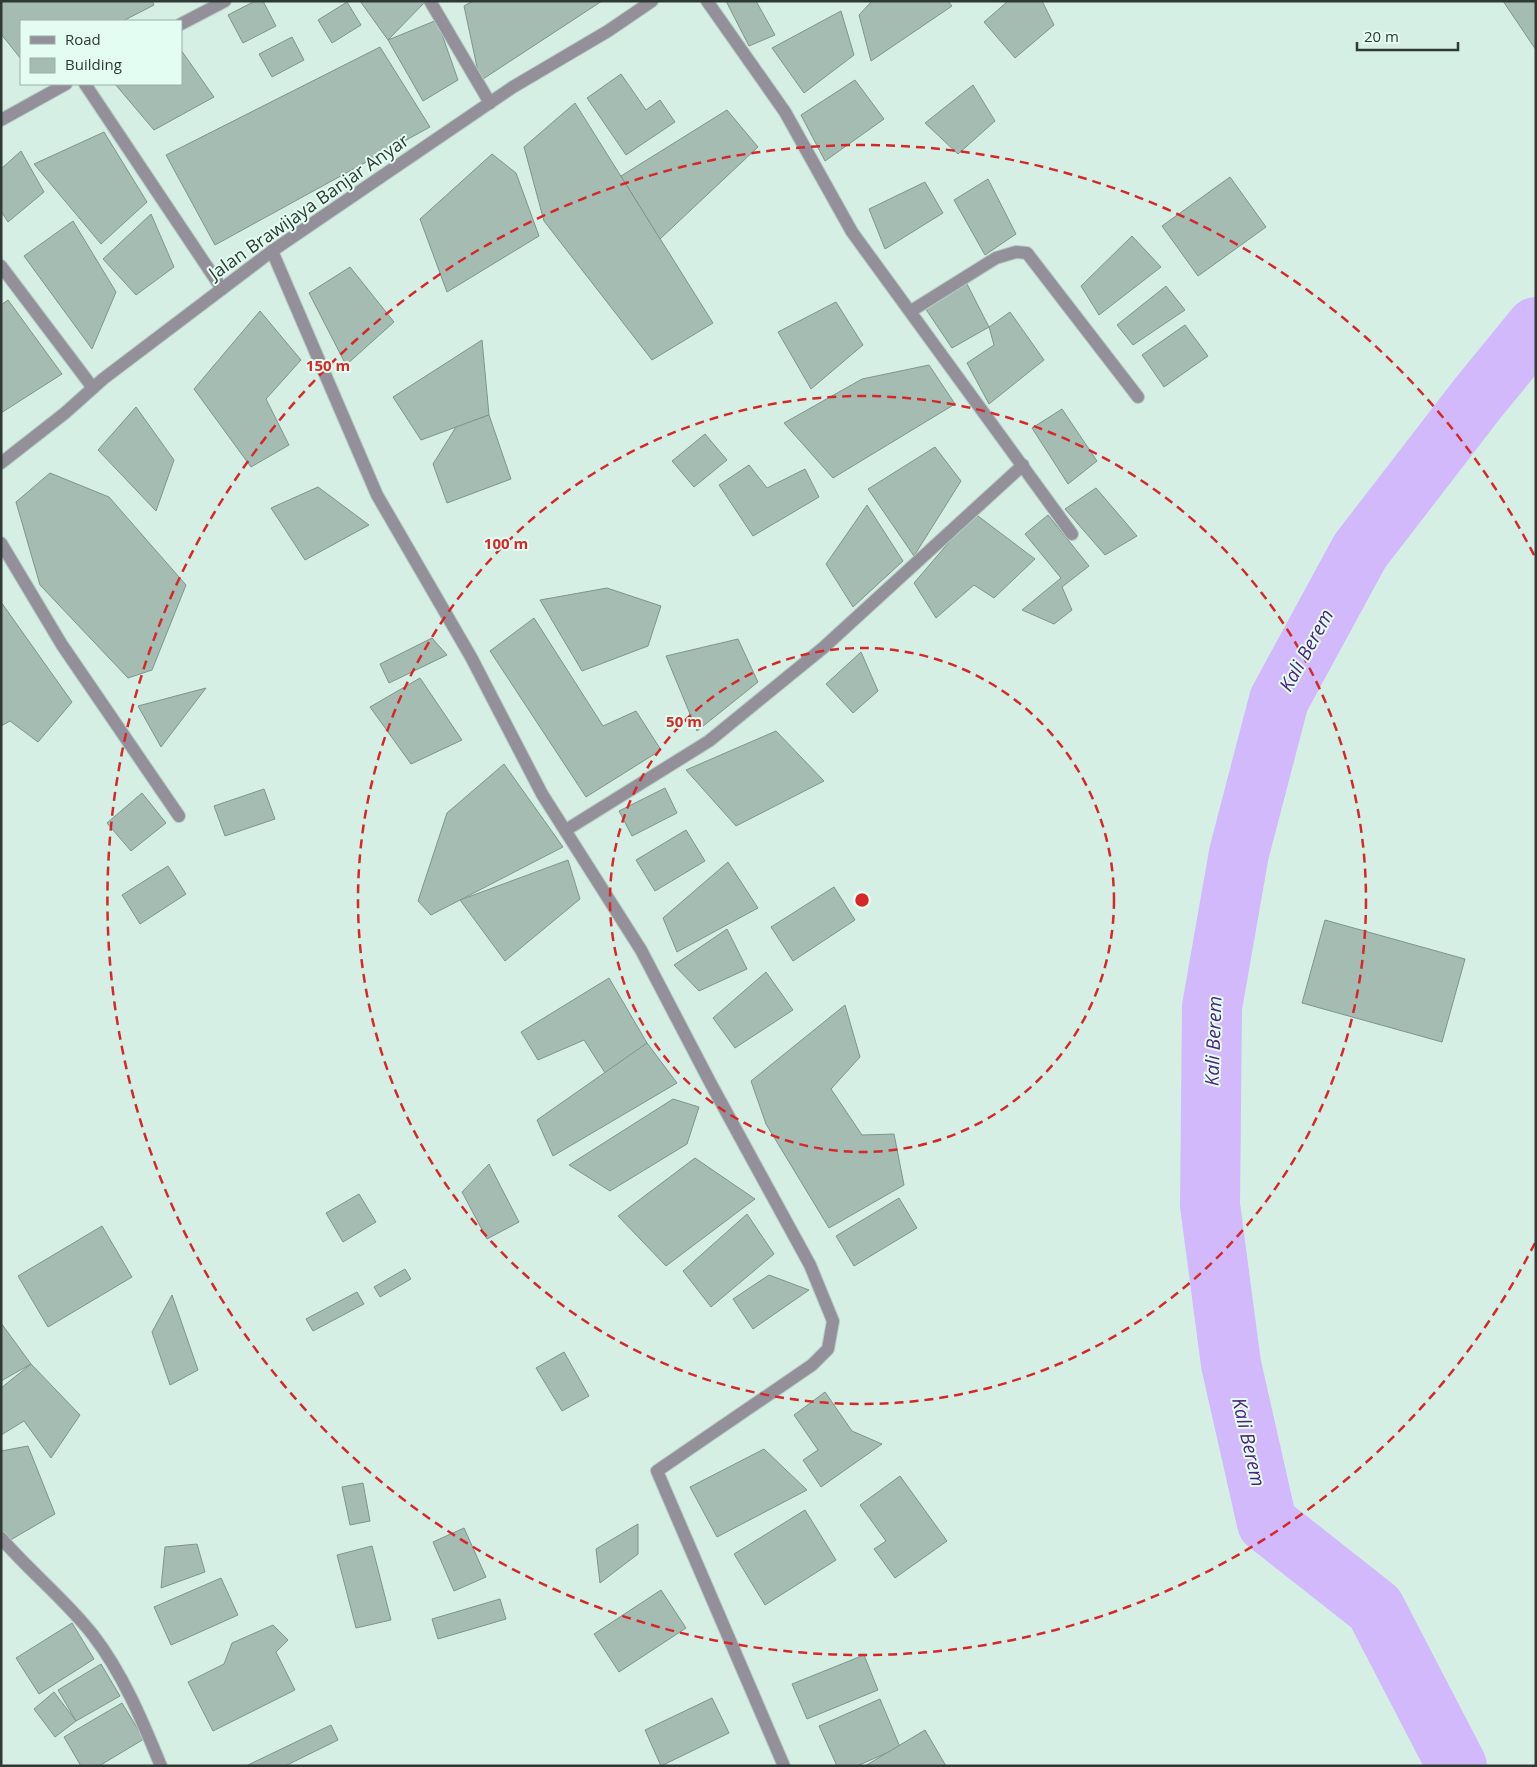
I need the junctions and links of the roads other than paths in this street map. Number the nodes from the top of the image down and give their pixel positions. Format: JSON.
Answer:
{"nodes":[{"id":1,"x":225,"y":1,"type":"edge"},
{"id":2,"x":430,"y":1,"type":"edge"},
{"id":3,"x":652,"y":1,"type":"edge"},
{"id":4,"x":708,"y":1,"type":"edge"},
{"id":5,"x":182,"y":23,"type":"edge"},
{"id":6,"x":64,"y":85,"type":"edge"},
{"id":7,"x":86,"y":85,"type":"edge"},
{"id":8,"x":490,"y":103,"type":"junction"},
{"id":9,"x":1,"y":120,"type":"edge"},
{"id":10,"x":272,"y":251,"type":"junction"},
{"id":11,"x":1,"y":266,"type":"edge"},
{"id":12,"x":222,"y":289,"type":"junction"},
{"id":13,"x":911,"y":311,"type":"junction"},
{"id":14,"x":93,"y":388,"type":"junction"},
{"id":15,"x":1138,"y":397,"type":"dead end"},
{"id":16,"x":1,"y":463,"type":"edge"},
{"id":17,"x":1023,"y":465,"type":"junction"},
{"id":18,"x":1072,"y":534,"type":"dead end"},
{"id":19,"x":1,"y":543,"type":"edge"},
{"id":20,"x":179,"y":816,"type":"dead end"},
{"id":21,"x":566,"y":830,"type":"junction"},
{"id":22,"x":1,"y":1538,"type":"edge"},
{"id":23,"x":161,"y":1766,"type":"edge"},
{"id":24,"x":784,"y":1766,"type":"edge"}],
"edges":[{"from":1,"to":5,"type":"street"},
{"from":2,"to":8,"type":"street"},
{"from":3,"to":8,"type":"street","name":"Jalan Brawijaya Banjar Anyar"},
{"from":4,"to":13,"type":"street"},
{"from":6,"to":9,"type":"street"},
{"from":7,"to":12,"type":"street"},
{"from":8,"to":10,"type":"street","name":"Jalan Brawijaya Banjar Anyar"},
{"from":10,"to":12,"type":"street","name":"Jalan Brawijaya Banjar Anyar"},
{"from":10,"to":21,"type":"street"},
{"from":11,"to":14,"type":"street"},
{"from":12,"to":14,"type":"street","name":"Jalan Brawijaya Banjar Anyar"},
{"from":13,"to":15,"type":"street"},
{"from":13,"to":17,"type":"street"},
{"from":14,"to":16,"type":"street","name":"Jalan Brawijaya Banjar Anyar"},
{"from":17,"to":18,"type":"street"},
{"from":17,"to":21,"type":"street"},
{"from":19,"to":20,"type":"street"},
{"from":21,"to":24,"type":"street"},
{"from":22,"to":23,"type":"street"}]}
